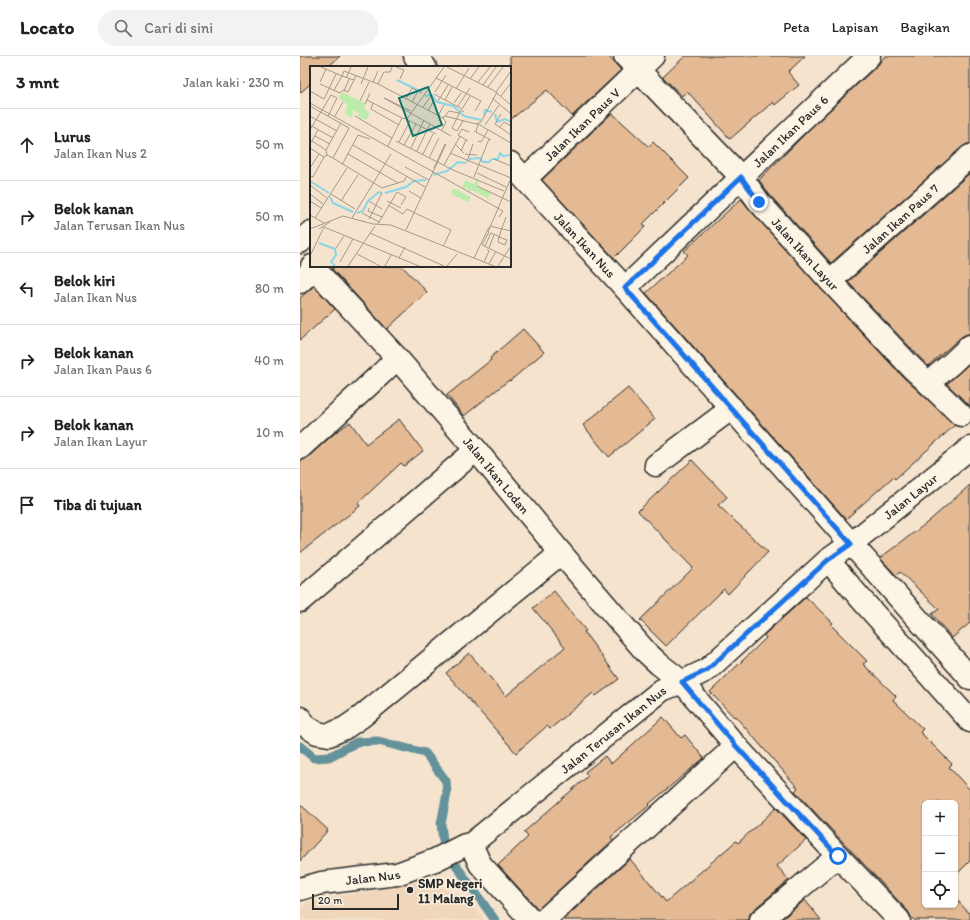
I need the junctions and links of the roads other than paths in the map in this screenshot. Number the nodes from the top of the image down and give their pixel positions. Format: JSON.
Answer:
{"nodes":[{"id":1,"x":415,"y":56,"type":"edge"},
{"id":2,"x":869,"y":56,"type":"edge"},
{"id":3,"x":639,"y":61,"type":"edge"},
{"id":4,"x":424,"y":66,"type":"edge"},
{"id":5,"x":970,"y":156,"type":"edge"},
{"id":6,"x":511,"y":164,"type":"edge"},
{"id":7,"x":741,"y":177,"type":"junction"},
{"id":8,"x":525,"y":178,"type":"junction"},
{"id":9,"x":310,"y":233,"type":"edge"},
{"id":10,"x":300,"y":242,"type":"edge"},
{"id":11,"x":307,"y":267,"type":"edge"},
{"id":12,"x":830,"y":281,"type":"junction"},
{"id":13,"x":625,"y":288,"type":"junction"},
{"id":14,"x":970,"y":346,"type":"edge"},
{"id":15,"x":396,"y":358,"type":"junction"},
{"id":16,"x":928,"y":382,"type":"junction"},
{"id":17,"x":732,"y":408,"type":"junction"},
{"id":18,"x":960,"y":415,"type":"dead end"},
{"id":19,"x":300,"y":448,"type":"edge"},
{"id":20,"x":970,"y":448,"type":"edge"},
{"id":21,"x":476,"y":450,"type":"junction"},
{"id":22,"x":656,"y":465,"type":"dead end"},
{"id":23,"x":851,"y":544,"type":"junction"},
{"id":24,"x":561,"y":553,"type":"junction"},
{"id":25,"x":828,"y":560,"type":"junction"},
{"id":26,"x":300,"y":601,"type":"edge"},
{"id":27,"x":970,"y":678,"type":"edge"},
{"id":28,"x":682,"y":682,"type":"junction"},
{"id":29,"x":300,"y":718,"type":"edge"},
{"id":30,"x":970,"y":721,"type":"edge"},
{"id":31,"x":736,"y":746,"type":"junction"},
{"id":32,"x":468,"y":844,"type":"junction"},
{"id":33,"x":838,"y":856,"type":"junction"},
{"id":34,"x":300,"y":889,"type":"edge"},
{"id":35,"x":530,"y":920,"type":"edge"},
{"id":36,"x":544,"y":920,"type":"edge"},
{"id":37,"x":761,"y":920,"type":"edge"},
{"id":38,"x":899,"y":920,"type":"edge"}],
"edges":[{"from":1,"to":4,"type":"street"},
{"from":2,"to":7,"type":"street","name":"Jalan Ikan Paus 6"},
{"from":3,"to":7,"type":"street","name":"Jalan Ikan Layur"},
{"from":3,"to":8,"type":"street","name":"Jalan Ikan Paus V"},
{"from":5,"to":12,"type":"street","name":"Jalan Ikan Paus 7"},
{"from":6,"to":8,"type":"street","name":"Jalan Ikan Nus"},
{"from":7,"to":12,"type":"street","name":"Jalan Ikan Layur"},
{"from":7,"to":13,"type":"street","name":"Jalan Ikan Paus 6"},
{"from":8,"to":13,"type":"street","name":"Jalan Ikan Nus"},
{"from":9,"to":10,"type":"street"},
{"from":11,"to":15,"type":"street","name":"Jalan Ikan Lodan"},
{"from":12,"to":16,"type":"street","name":"Jalan Ikan Layur"},
{"from":13,"to":17,"type":"street","name":"Jalan Ikan Nus"},
{"from":14,"to":16,"type":"street"},
{"from":15,"to":19,"type":"street"},
{"from":15,"to":21,"type":"street","name":"Jalan Ikan Lodan"},
{"from":16,"to":18,"type":"street","name":"Jalan Ikan Layur"},
{"from":17,"to":22,"type":"street"},
{"from":17,"to":23,"type":"street","name":"Jalan Ikan Nus"},
{"from":20,"to":23,"type":"street","name":"Jalan Layur"},
{"from":21,"to":24,"type":"street","name":"Jalan Ikan Lodan"},
{"from":21,"to":26,"type":"street"},
{"from":23,"to":25,"type":"street","name":"Jalan Terusan Ikan Nus"},
{"from":23,"to":27,"type":"street","name":"Jalan Ikan Nus"},
{"from":24,"to":28,"type":"street","name":"Jalan Ikan Lodan"},
{"from":24,"to":29,"type":"street"},
{"from":25,"to":28,"type":"street","name":"Jalan Terusan Ikan Nus"},
{"from":25,"to":30,"type":"street"},
{"from":28,"to":31,"type":"street","name":"Jalan Ikan Lodan"},
{"from":28,"to":32,"type":"street","name":"Jalan Terusan Ikan Nus"},
{"from":31,"to":33,"type":"street","name":"Jalan Ikan Lodan"},
{"from":31,"to":36,"type":"street"},
{"from":32,"to":34,"type":"street","name":"Jalan Nus"},
{"from":32,"to":35,"type":"street"},
{"from":33,"to":37,"type":"street"},
{"from":33,"to":38,"type":"street","name":"Jalan Ikan Lodan"}]}
